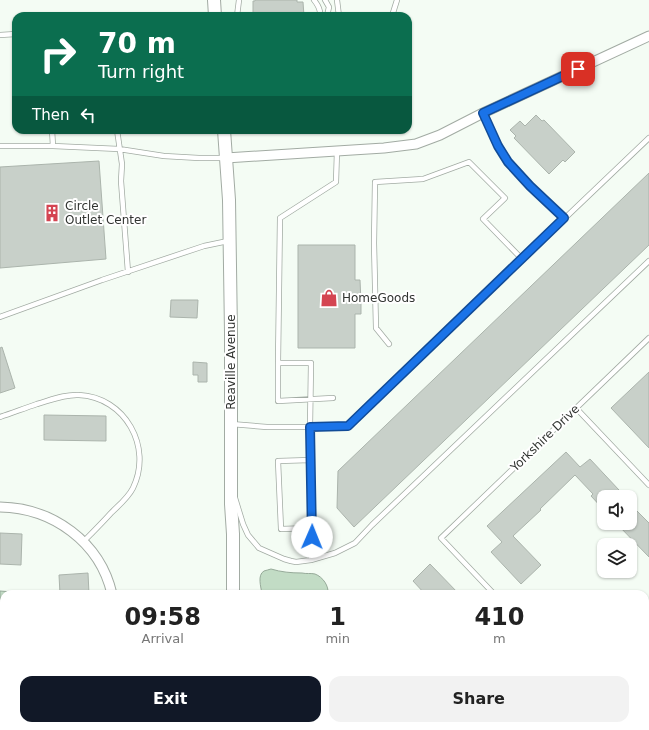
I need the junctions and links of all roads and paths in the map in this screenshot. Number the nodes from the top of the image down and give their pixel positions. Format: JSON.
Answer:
{"nodes":[{"id":1,"x":214,"y":0,"type":"edge"},
{"id":2,"x":239,"y":0,"type":"edge"},
{"id":3,"x":314,"y":0,"type":"edge"},
{"id":4,"x":325,"y":0,"type":"edge"},
{"id":5,"x":337,"y":0,"type":"edge"},
{"id":6,"x":397,"y":0,"type":"edge"},
{"id":7,"x":215,"y":12,"type":"edge"},
{"id":8,"x":238,"y":12,"type":"edge"},
{"id":9,"x":321,"y":12,"type":"edge"},
{"id":10,"x":328,"y":12,"type":"edge"},
{"id":11,"x":338,"y":12,"type":"edge"},
{"id":12,"x":393,"y":12,"type":"edge"},
{"id":13,"x":12,"y":34,"type":"edge"},
{"id":14,"x":0,"y":35,"type":"edge"},
{"id":15,"x":649,"y":36,"type":"edge"},
{"id":16,"x":483,"y":113,"type":"junction"},
{"id":17,"x":52,"y":134,"type":"edge"},
{"id":18,"x":117,"y":134,"type":"edge"},
{"id":19,"x":224,"y":134,"type":"edge"},
{"id":20,"x":649,"y":138,"type":"edge"},
{"id":21,"x":0,"y":146,"type":"edge"},
{"id":22,"x":53,"y":146,"type":"junction"},
{"id":23,"x":119,"y":149,"type":"junction"},
{"id":24,"x":337,"y":151,"type":"junction"},
{"id":25,"x":226,"y":158,"type":"junction"},
{"id":26,"x":564,"y":218,"type":"junction"},
{"id":27,"x":230,"y":241,"type":"junction"},
{"id":28,"x":522,"y":260,"type":"junction"},
{"id":29,"x":649,"y":261,"type":"edge"},
{"id":30,"x":128,"y":272,"type":"junction"},
{"id":31,"x":0,"y":317,"type":"edge"},
{"id":32,"x":649,"y":338,"type":"edge"},
{"id":33,"x":389,"y":344,"type":"dead end"},
{"id":34,"x":278,"y":363,"type":"junction"},
{"id":35,"x":333,"y":398,"type":"dead end"},
{"id":36,"x":311,"y":399,"type":"junction"},
{"id":37,"x":576,"y":408,"type":"junction"},
{"id":38,"x":0,"y":417,"type":"edge"},
{"id":39,"x":231,"y":424,"type":"junction"},
{"id":40,"x":310,"y":427,"type":"junction"},
{"id":41,"x":311,"y":460,"type":"junction"},
{"id":42,"x":231,"y":485,"type":"junction"},
{"id":43,"x":649,"y":485,"type":"edge"},
{"id":44,"x":0,"y":507,"type":"edge"},
{"id":45,"x":312,"y":528,"type":"junction"},
{"id":46,"x":84,"y":541,"type":"junction"},
{"id":47,"x":311,"y":560,"type":"junction"},
{"id":48,"x":111,"y":590,"type":"edge"},
{"id":49,"x":233,"y":590,"type":"edge"},
{"id":50,"x":490,"y":590,"type":"edge"}],
"edges":[{"from":1,"to":7,"type":"street"},
{"from":2,"to":8,"type":"lane"},
{"from":3,"to":9,"type":"lane"},
{"from":4,"to":10,"type":"lane"},
{"from":5,"to":11,"type":"lane"},
{"from":6,"to":12,"type":"lane"},
{"from":13,"to":14,"type":"lane"},
{"from":15,"to":16,"type":"street"},
{"from":16,"to":24,"type":"street"},
{"from":16,"to":26,"type":"lane"},
{"from":17,"to":22,"type":"lane"},
{"from":18,"to":23,"type":"lane"},
{"from":19,"to":25,"type":"street","name":"Reaville Avenue"},
{"from":20,"to":26,"type":"lane"},
{"from":21,"to":22,"type":"lane"},
{"from":22,"to":23,"type":"lane"},
{"from":23,"to":25,"type":"lane"},
{"from":23,"to":30,"type":"lane"},
{"from":24,"to":25,"type":"street"},
{"from":24,"to":34,"type":"lane"},
{"from":25,"to":27,"type":"street","name":"Reaville Avenue"},
{"from":26,"to":28,"type":"lane"},
{"from":27,"to":30,"type":"lane"},
{"from":27,"to":39,"type":"street","name":"Reaville Avenue"},
{"from":28,"to":33,"type":"lane"},
{"from":28,"to":40,"type":"lane"},
{"from":29,"to":47,"type":"lane"},
{"from":30,"to":31,"type":"lane"},
{"from":32,"to":37,"type":"lane","name":"Yorkshire Drive"},
{"from":34,"to":36,"type":"lane"},
{"from":34,"to":36,"type":"lane"},
{"from":35,"to":36,"type":"lane"},
{"from":36,"to":40,"type":"lane"},
{"from":37,"to":43,"type":"lane"},
{"from":37,"to":50,"type":"lane","name":"Yorkshire Drive"},
{"from":38,"to":46,"type":"lane"},
{"from":39,"to":40,"type":"lane"},
{"from":39,"to":42,"type":"street","name":"Reaville Avenue"},
{"from":40,"to":41,"type":"lane"},
{"from":41,"to":45,"type":"lane"},
{"from":41,"to":45,"type":"lane"},
{"from":42,"to":47,"type":"lane"},
{"from":42,"to":49,"type":"street","name":"Reaville Avenue"},
{"from":44,"to":46,"type":"street"},
{"from":45,"to":47,"type":"lane"},
{"from":46,"to":48,"type":"street"}]}
